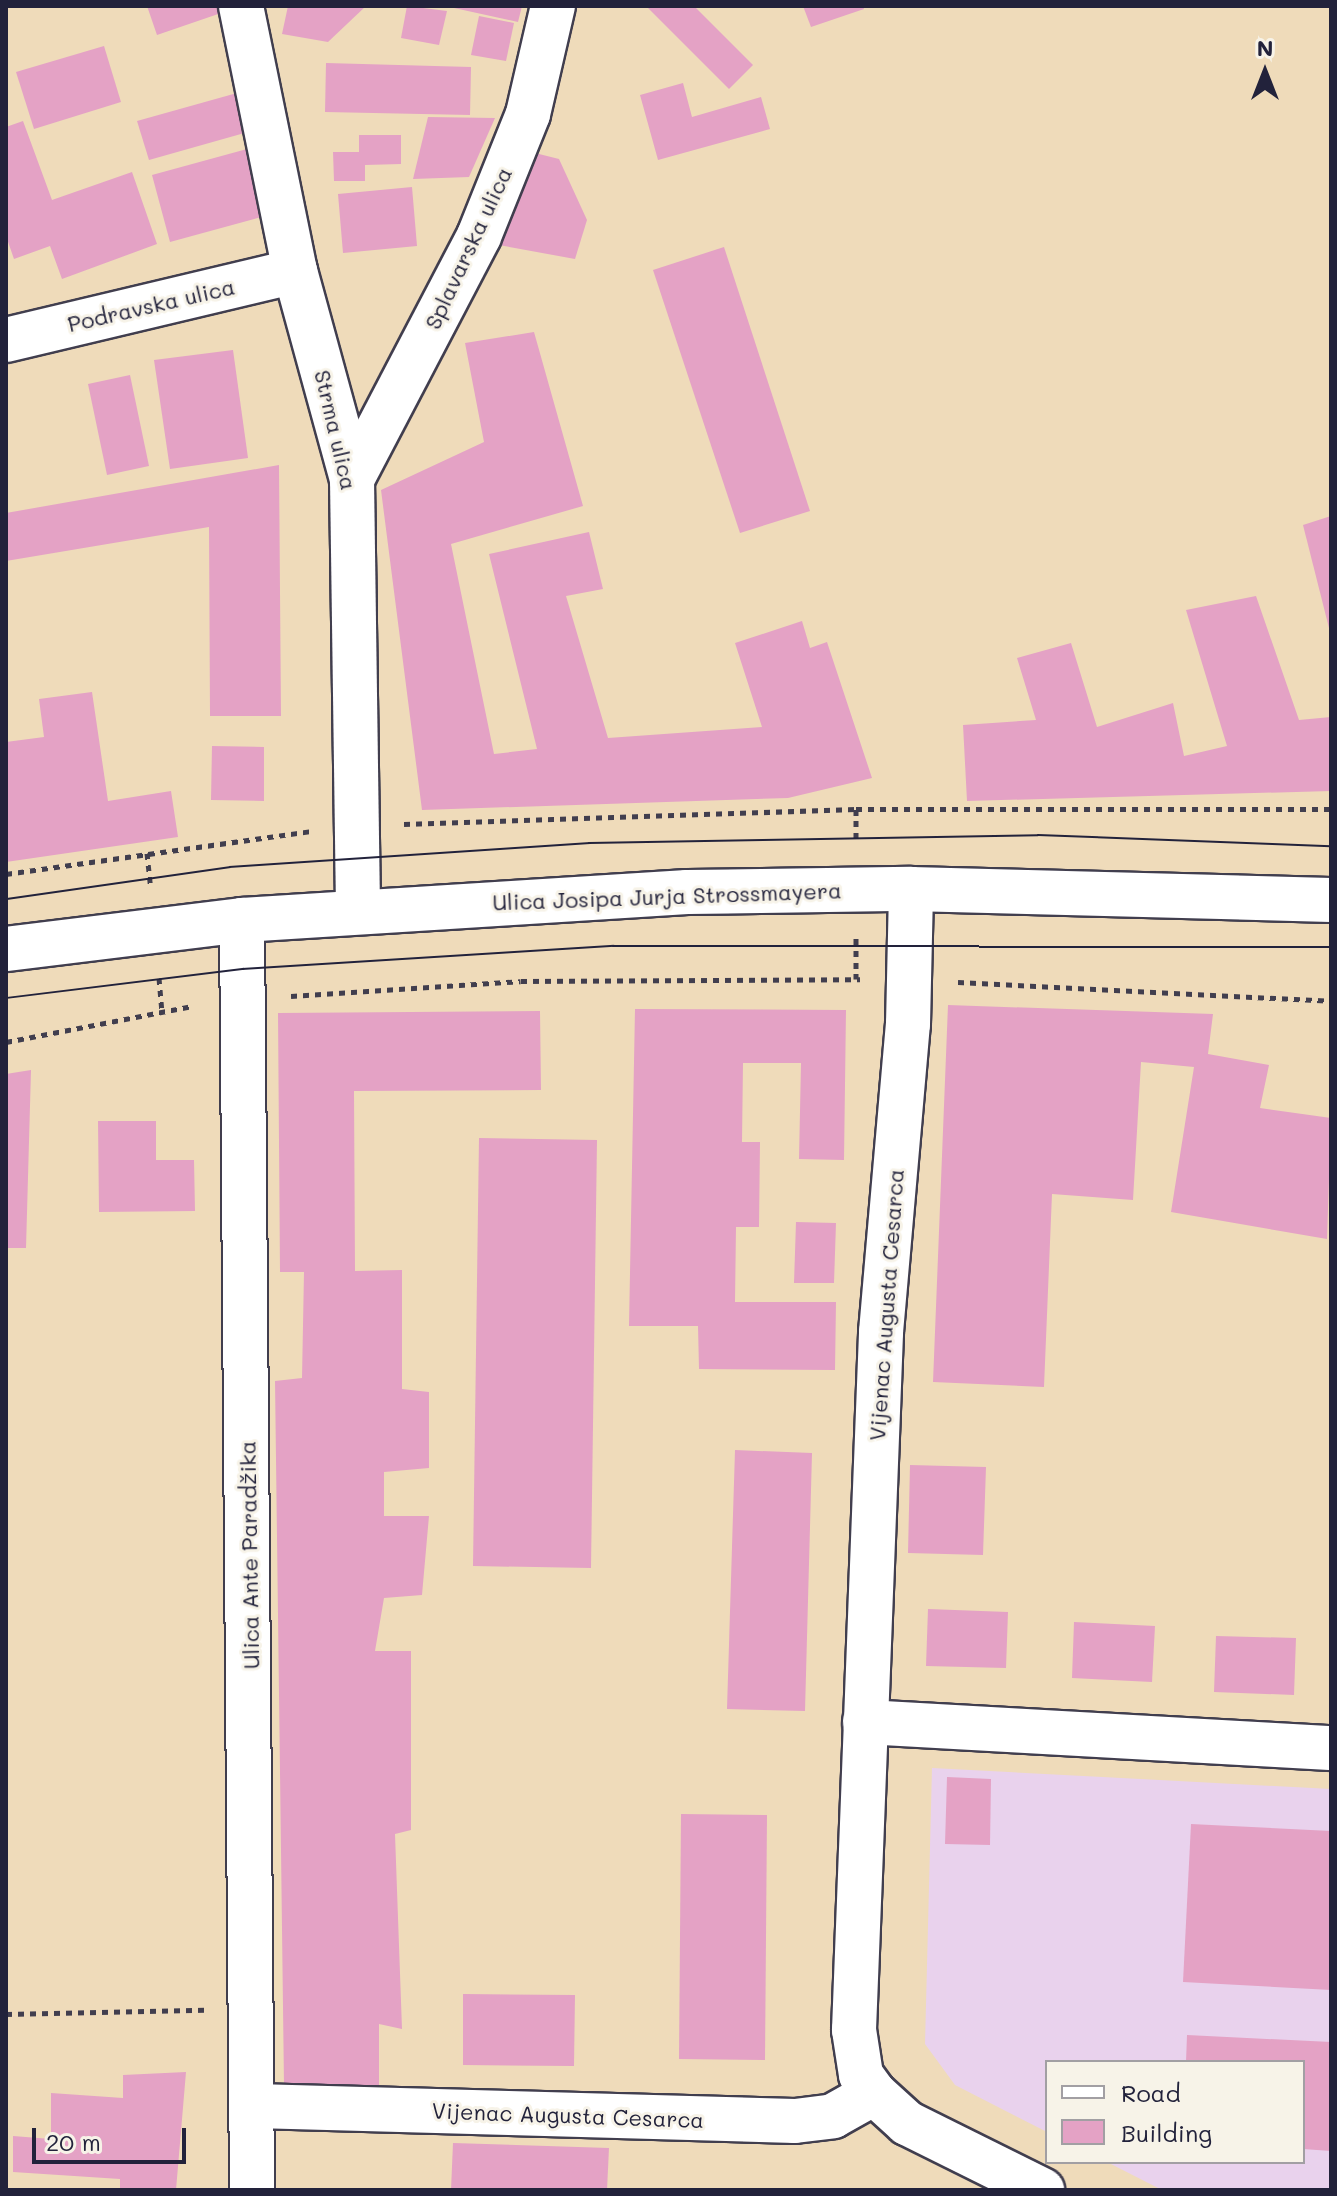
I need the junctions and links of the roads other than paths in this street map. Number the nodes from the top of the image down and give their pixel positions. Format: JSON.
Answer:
{"nodes":[{"id":1,"x":241,"y":6,"type":"edge"},
{"id":2,"x":553,"y":6,"type":"edge"},
{"id":3,"x":295,"y":271,"type":"junction"},
{"id":4,"x":6,"y":340,"type":"edge"},
{"id":5,"x":352,"y":479,"type":"junction"},
{"id":6,"x":911,"y":889,"type":"junction"},
{"id":7,"x":1331,"y":900,"type":"edge"},
{"id":8,"x":358,"y":910,"type":"junction"},
{"id":9,"x":242,"y":920,"type":"junction"},
{"id":10,"x":6,"y":949,"type":"edge"},
{"id":11,"x":865,"y":1722,"type":"junction"},
{"id":12,"x":1331,"y":1748,"type":"edge"},
{"id":13,"x":874,"y":2093,"type":"junction"},
{"id":14,"x":255,"y":2106,"type":"junction"},
{"id":15,"x":252,"y":2190,"type":"edge"},
{"id":16,"x":1042,"y":2190,"type":"edge"}],
"edges":[{"from":1,"to":3,"type":"street","name":"Strma ulica"},
{"from":2,"to":5,"type":"street","name":"Splavarska ulica"},
{"from":3,"to":4,"type":"street","name":"Podravska ulica"},
{"from":3,"to":5,"type":"street","name":"Strma ulica"},
{"from":5,"to":8,"type":"street","name":"Strma ulica"},
{"from":6,"to":7,"type":"street","name":"Ulica Josipa Jurja Strossmayera"},
{"from":6,"to":8,"type":"street","name":"Ulica Josipa Jurja Strossmayera"},
{"from":6,"to":11,"type":"street","name":"Vijenac Augusta Cesarca"},
{"from":8,"to":9,"type":"street","name":"Ulica Josipa Jurja Strossmayera"},
{"from":9,"to":10,"type":"street","name":"Ulica Josipa Jurja Strossmayera"},
{"from":9,"to":14,"type":"street","name":"Ulica Ante Paradžika"},
{"from":11,"to":12,"type":"street"},
{"from":11,"to":13,"type":"street","name":"Vijenac Augusta Cesarca"},
{"from":13,"to":14,"type":"street","name":"Vijenac Augusta Cesarca"},
{"from":13,"to":16,"type":"street","name":"Vijenac Augusta Cesarca"},
{"from":14,"to":15,"type":"street","name":"Ulica Ante Paradžika"}]}
